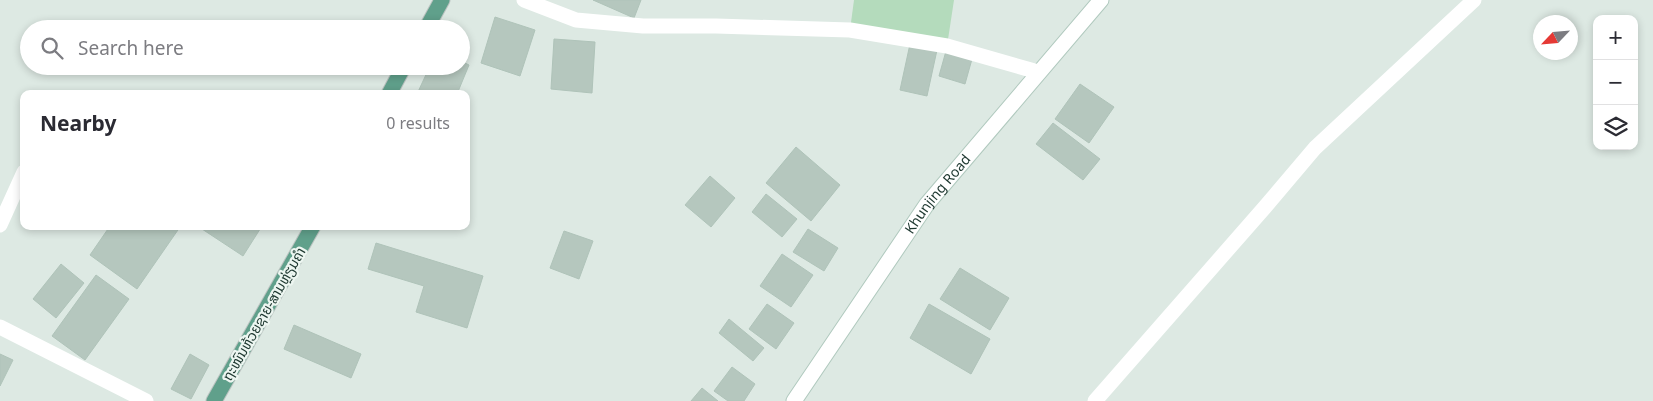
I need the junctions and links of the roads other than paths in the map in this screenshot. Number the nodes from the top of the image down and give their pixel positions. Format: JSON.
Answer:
{"nodes":[{"id":1,"x":442,"y":0,"type":"edge"},
{"id":2,"x":524,"y":0,"type":"edge"},
{"id":3,"x":1101,"y":0,"type":"edge"},
{"id":4,"x":1474,"y":0,"type":"edge"},
{"id":5,"x":431,"y":20,"type":"edge"},
{"id":6,"x":1038,"y":72,"type":"junction"},
{"id":7,"x":399,"y":75,"type":"edge"},
{"id":8,"x":391,"y":90,"type":"edge"},
{"id":9,"x":20,"y":181,"type":"edge"},
{"id":10,"x":0,"y":225,"type":"edge"},
{"id":11,"x":311,"y":230,"type":"edge"},
{"id":12,"x":0,"y":327,"type":"edge"},
{"id":13,"x":146,"y":401,"type":"edge"},
{"id":14,"x":214,"y":401,"type":"edge"},
{"id":15,"x":794,"y":401,"type":"edge"},
{"id":16,"x":1095,"y":401,"type":"edge"}],
"edges":[{"from":1,"to":5,"type":"main road"},
{"from":2,"to":6,"type":"street"},
{"from":3,"to":6,"type":"street","name":"Khunjing Road"},
{"from":4,"to":16,"type":"street"},
{"from":6,"to":15,"type":"street","name":"Khunjing Road"},
{"from":7,"to":8,"type":"main road"},
{"from":9,"to":10,"type":"street"},
{"from":11,"to":14,"type":"main road","name":"ຖະໜົນຫ້ວຍຊາຍ-ສາມຫຼ່ຽມຄຳ"},
{"from":12,"to":13,"type":"street"}]}
